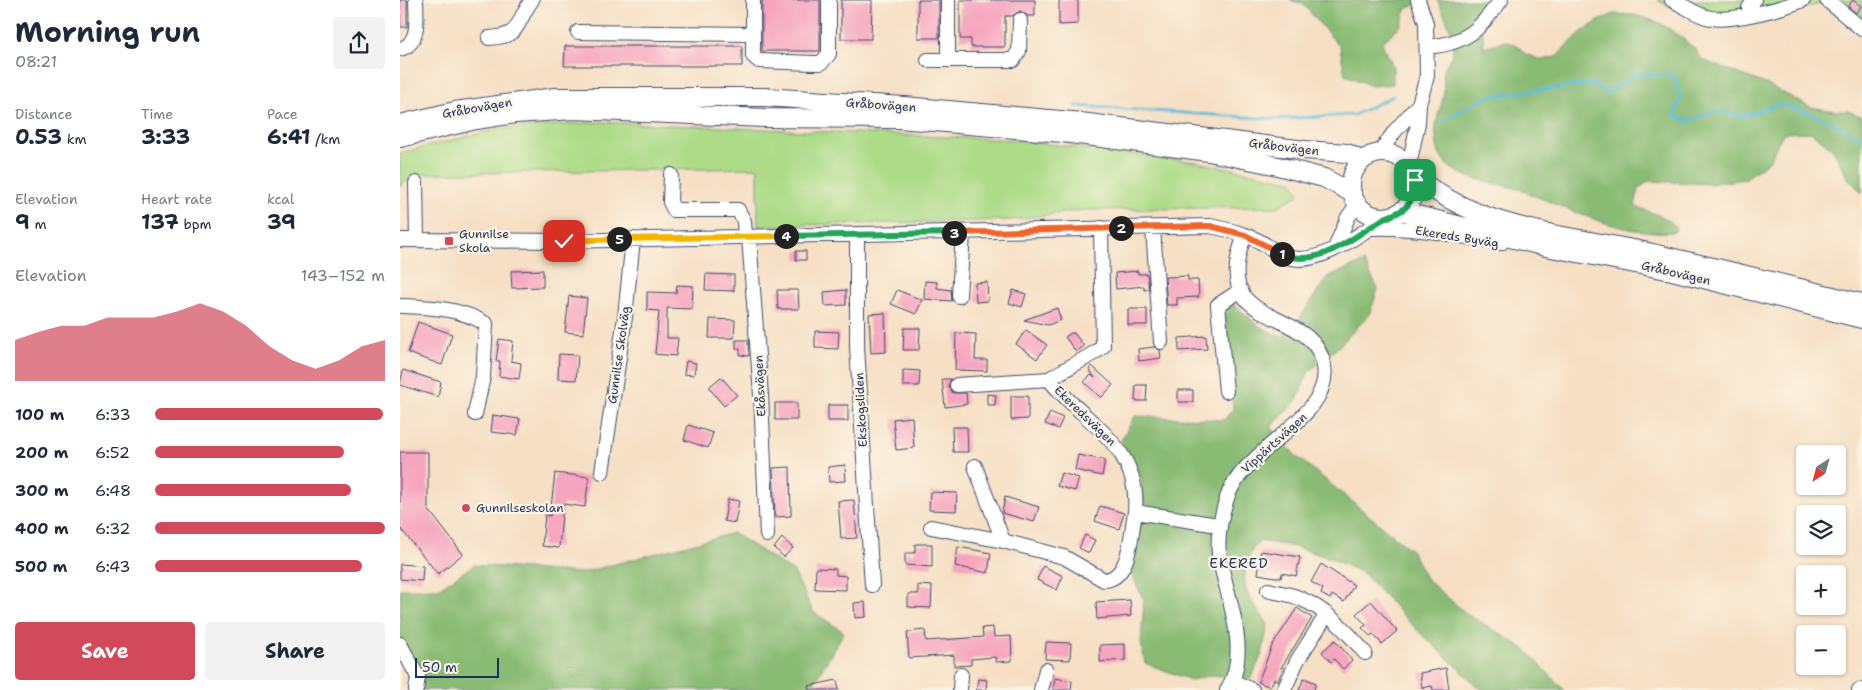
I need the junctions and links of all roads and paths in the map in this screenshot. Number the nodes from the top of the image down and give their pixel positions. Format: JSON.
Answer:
{"nodes":[{"id":1,"x":416,"y":0,"type":"edge"},
{"id":2,"x":532,"y":0,"type":"edge"},
{"id":3,"x":753,"y":0,"type":"edge"},
{"id":4,"x":829,"y":0,"type":"edge"},
{"id":5,"x":948,"y":0,"type":"edge"},
{"id":6,"x":1418,"y":0,"type":"edge"},
{"id":7,"x":1501,"y":0,"type":"edge"},
{"id":8,"x":1754,"y":0,"type":"edge"},
{"id":9,"x":1804,"y":0,"type":"edge"},
{"id":10,"x":1827,"y":0,"type":"edge"},
{"id":11,"x":1677,"y":1,"type":"edge"},
{"id":12,"x":1750,"y":14,"type":"junction"},
{"id":13,"x":1020,"y":20,"type":"dead end"},
{"id":14,"x":1862,"y":30,"type":"edge"},
{"id":15,"x":578,"y":32,"type":"dead end"},
{"id":16,"x":753,"y":34,"type":"junction"},
{"id":17,"x":489,"y":38,"type":"dead end"},
{"id":18,"x":1428,"y":48,"type":"junction"},
{"id":19,"x":400,"y":49,"type":"edge"},
{"id":20,"x":928,"y":60,"type":"dead end"},
{"id":21,"x":948,"y":60,"type":"junction"},
{"id":22,"x":1419,"y":104,"type":"junction"},
{"id":23,"x":400,"y":124,"type":"edge"},
{"id":24,"x":400,"y":138,"type":"edge"},
{"id":25,"x":1380,"y":152,"type":"junction"},
{"id":26,"x":1362,"y":160,"type":"junction"},
{"id":27,"x":1411,"y":169,"type":"junction"},
{"id":28,"x":671,"y":175,"type":"dead end"},
{"id":29,"x":416,"y":183,"type":"dead end"},
{"id":30,"x":1354,"y":199,"type":"junction"},
{"id":31,"x":1394,"y":214,"type":"junction"},
{"id":32,"x":1101,"y":228,"type":"junction"},
{"id":33,"x":1153,"y":228,"type":"junction"},
{"id":34,"x":1368,"y":228,"type":"junction"},
{"id":35,"x":964,"y":233,"type":"junction"},
{"id":36,"x":857,"y":235,"type":"junction"},
{"id":37,"x":1245,"y":235,"type":"junction"},
{"id":38,"x":747,"y":237,"type":"junction"},
{"id":39,"x":633,"y":239,"type":"junction"},
{"id":40,"x":400,"y":240,"type":"edge"},
{"id":41,"x":417,"y":240,"type":"junction"},
{"id":42,"x":1336,"y":246,"type":"junction"},
{"id":43,"x":1546,"y":247,"type":"junction"},
{"id":44,"x":1241,"y":290,"type":"junction"},
{"id":45,"x":959,"y":296,"type":"dead end"},
{"id":46,"x":1862,"y":303,"type":"edge"},
{"id":47,"x":400,"y":306,"type":"edge"},
{"id":48,"x":1862,"y":319,"type":"edge"},
{"id":49,"x":1161,"y":342,"type":"dead end"},
{"id":50,"x":1049,"y":379,"type":"junction"},
{"id":51,"x":957,"y":385,"type":"dead end"},
{"id":52,"x":1226,"y":391,"type":"dead end"},
{"id":53,"x":475,"y":414,"type":"dead end"},
{"id":54,"x":975,"y":466,"type":"dead end"},
{"id":55,"x":602,"y":472,"type":"dead end"},
{"id":56,"x":1135,"y":512,"type":"junction"},
{"id":57,"x":1218,"y":525,"type":"junction"},
{"id":58,"x":931,"y":527,"type":"dead end"},
{"id":59,"x":767,"y":535,"type":"dead end"},
{"id":60,"x":1003,"y":541,"type":"junction"},
{"id":61,"x":872,"y":585,"type":"dead end"},
{"id":62,"x":1268,"y":590,"type":"dead end"},
{"id":63,"x":1327,"y":614,"type":"junction"},
{"id":64,"x":400,"y":644,"type":"edge"},
{"id":65,"x":1365,"y":653,"type":"dead end"},
{"id":66,"x":1046,"y":670,"type":"dead end"},
{"id":67,"x":961,"y":675,"type":"dead end"},
{"id":68,"x":1230,"y":685,"type":"edge"},
{"id":69,"x":416,"y":690,"type":"edge"},
{"id":70,"x":960,"y":690,"type":"edge"},
{"id":71,"x":1042,"y":690,"type":"edge"},
{"id":72,"x":1252,"y":690,"type":"edge"},
{"id":73,"x":1284,"y":690,"type":"edge"}],
"edges":[{"from":1,"to":19,"type":"street"},
{"from":2,"to":17,"type":"street"},
{"from":3,"to":16,"type":"street"},
{"from":4,"to":16,"type":"street"},
{"from":5,"to":21,"type":"street"},
{"from":6,"to":18,"type":"street"},
{"from":7,"to":18,"type":"street"},
{"from":8,"to":12,"type":"street"},
{"from":9,"to":12,"type":"street"},
{"from":10,"to":14,"type":"street"},
{"from":11,"to":12,"type":"street"},
{"from":13,"to":21,"type":"street"},
{"from":15,"to":16,"type":"street"},
{"from":18,"to":22,"type":"street"},
{"from":20,"to":21,"type":"street"},
{"from":22,"to":25,"type":"street"},
{"from":22,"to":27,"type":"street"},
{"from":23,"to":26,"type":"main road","name":"Gråbovägen"},
{"from":24,"to":30,"type":"main road","name":"Gråbovägen"},
{"from":25,"to":26,"type":"main road"},
{"from":25,"to":27,"type":"main road"},
{"from":26,"to":30,"type":"main road"},
{"from":27,"to":31,"type":"main road"},
{"from":27,"to":46,"type":"main road","name":"Gråbovägen"},
{"from":28,"to":38,"type":"street","name":"Ekåsvägen"},
{"from":29,"to":41,"type":"street"},
{"from":30,"to":31,"type":"main road"},
{"from":30,"to":42,"type":"street"},
{"from":31,"to":34,"type":"street"},
{"from":31,"to":43,"type":"main road","name":"Gråbovägen"},
{"from":32,"to":33,"type":"street"},
{"from":32,"to":35,"type":"street"},
{"from":32,"to":50,"type":"street","name":"Ekeredsvägen"},
{"from":33,"to":37,"type":"street"},
{"from":33,"to":49,"type":"street"},
{"from":34,"to":42,"type":"street"},
{"from":34,"to":43,"type":"street","name":"Ekereds Byväg"},
{"from":35,"to":36,"type":"street"},
{"from":35,"to":45,"type":"street"},
{"from":36,"to":38,"type":"street"},
{"from":36,"to":61,"type":"street","name":"Ekskogsliden"},
{"from":37,"to":42,"type":"street"},
{"from":37,"to":44,"type":"street","name":"Vippärtsvägen"},
{"from":38,"to":39,"type":"street"},
{"from":38,"to":59,"type":"street","name":"Ekåsvägen"},
{"from":39,"to":41,"type":"street"},
{"from":39,"to":55,"type":"street","name":"Gunnilse Skolväg"},
{"from":40,"to":41,"type":"street"},
{"from":43,"to":48,"type":"main road","name":"Gråbovägen"},
{"from":44,"to":52,"type":"street"},
{"from":44,"to":57,"type":"street","name":"Vippärtsvägen"},
{"from":47,"to":53,"type":"street"},
{"from":50,"to":51,"type":"street"},
{"from":50,"to":56,"type":"street","name":"Ekeredsvägen"},
{"from":54,"to":60,"type":"street"},
{"from":56,"to":57,"type":"street"},
{"from":56,"to":60,"type":"street","name":"Ekeredsvägen"},
{"from":57,"to":68,"type":"street","name":"Vippärtsvägen"},
{"from":58,"to":60,"type":"street","name":"Ekeredsvägen"},
{"from":62,"to":63,"type":"street"},
{"from":63,"to":65,"type":"street"},
{"from":63,"to":73,"type":"street"},
{"from":64,"to":69,"type":"street"},
{"from":66,"to":71,"type":"street"},
{"from":67,"to":70,"type":"street"},
{"from":68,"to":72,"type":"street"}]}
